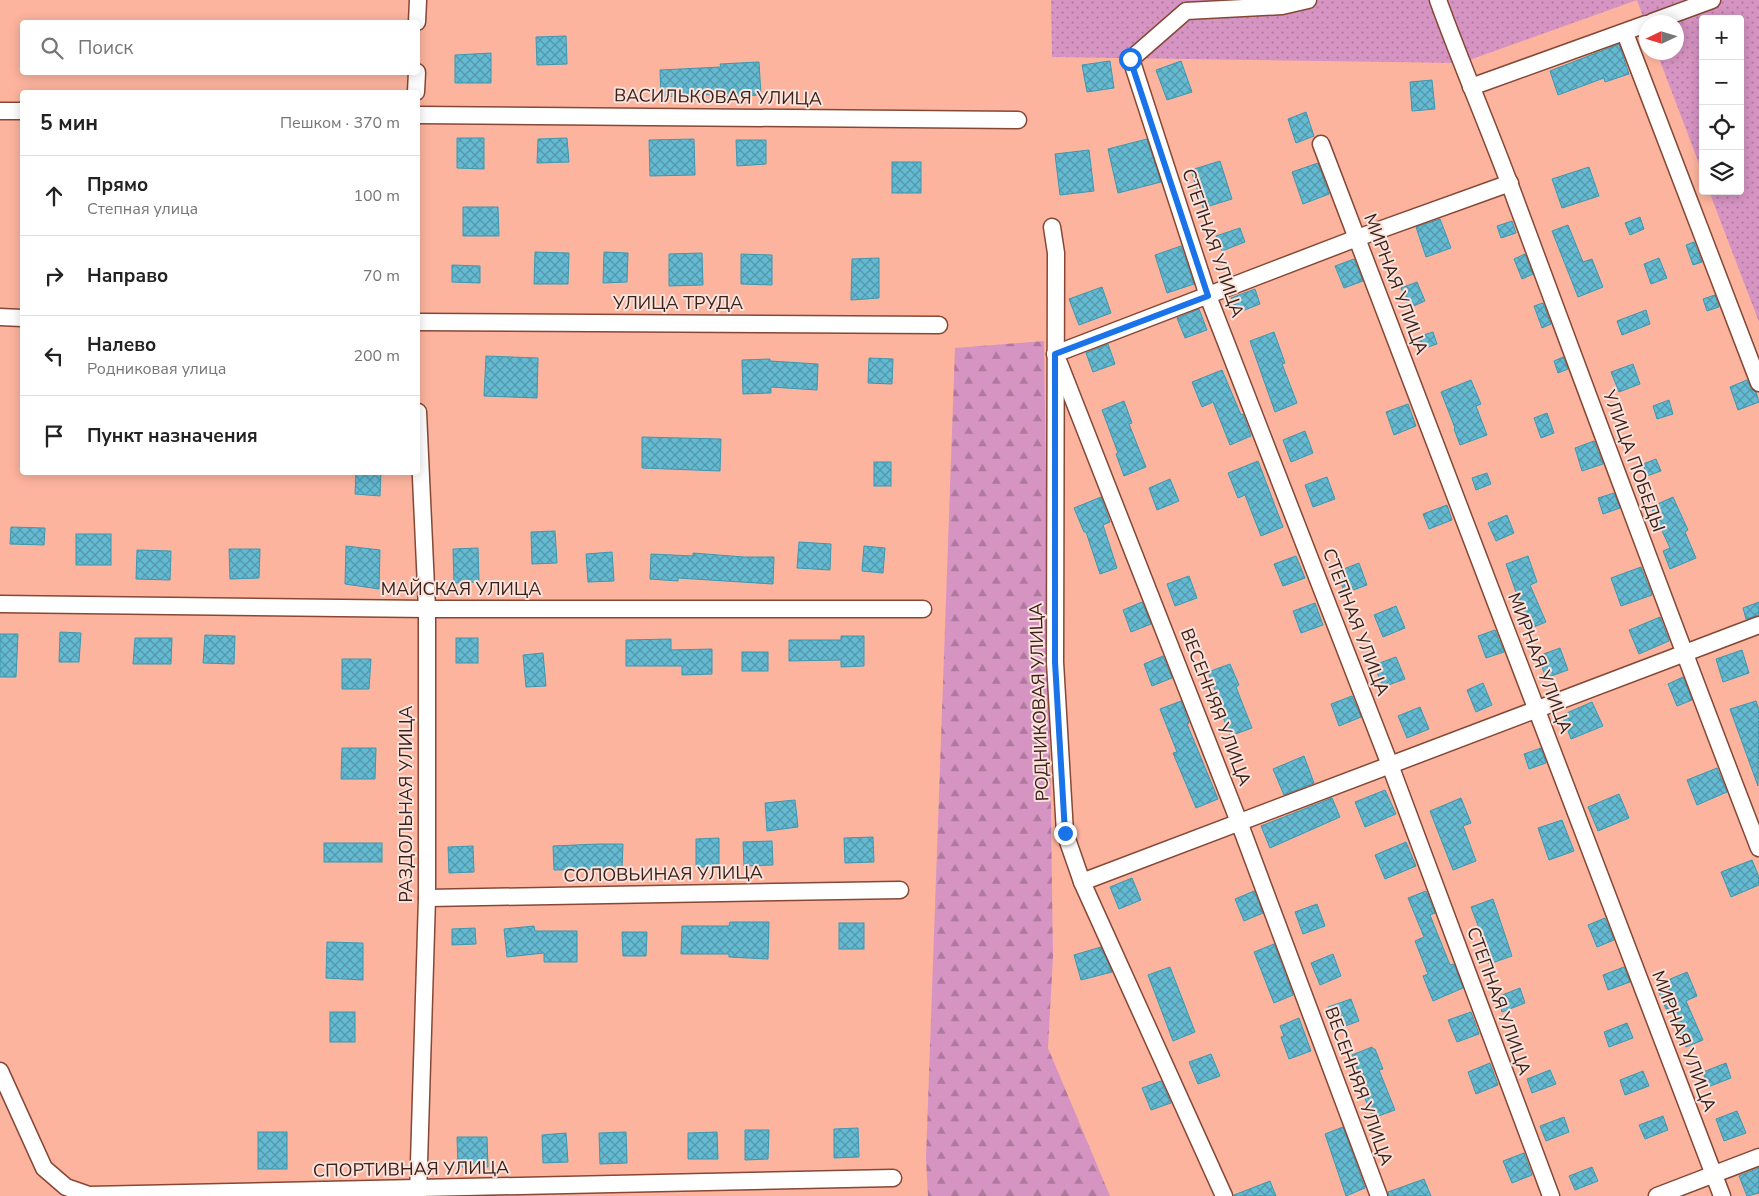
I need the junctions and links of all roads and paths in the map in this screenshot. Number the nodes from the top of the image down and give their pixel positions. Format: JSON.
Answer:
{"nodes":[{"id":1,"x":418,"y":0,"type":"edge"},
{"id":2,"x":1308,"y":0,"type":"edge"},
{"id":3,"x":1438,"y":0,"type":"edge"},
{"id":4,"x":1712,"y":0,"type":"edge"},
{"id":5,"x":1671,"y":15,"type":"edge"},
{"id":6,"x":417,"y":20,"type":"edge"},
{"id":7,"x":1639,"y":27,"type":"edge"},
{"id":8,"x":1625,"y":33,"type":"junction"},
{"id":9,"x":417,"y":75,"type":"edge"},
{"id":10,"x":1472,"y":87,"type":"junction"},
{"id":11,"x":416,"y":90,"type":"edge"},
{"id":12,"x":0,"y":111,"type":"edge"},
{"id":13,"x":20,"y":111,"type":"edge"},
{"id":14,"x":420,"y":115,"type":"edge"},
{"id":15,"x":1018,"y":120,"type":"dead end"},
{"id":16,"x":1321,"y":144,"type":"dead end"},
{"id":17,"x":1510,"y":183,"type":"junction"},
{"id":18,"x":1052,"y":227,"type":"dead end"},
{"id":19,"x":1357,"y":238,"type":"junction"},
{"id":20,"x":1208,"y":296,"type":"junction"},
{"id":21,"x":0,"y":317,"type":"edge"},
{"id":22,"x":20,"y":318,"type":"edge"},
{"id":23,"x":420,"y":322,"type":"edge"},
{"id":24,"x":939,"y":325,"type":"dead end"},
{"id":25,"x":1055,"y":354,"type":"junction"},
{"id":26,"x":1759,"y":383,"type":"edge"},
{"id":27,"x":420,"y":456,"type":"edge"},
{"id":28,"x":0,"y":604,"type":"edge"},
{"id":29,"x":427,"y":609,"type":"junction"},
{"id":30,"x":923,"y":609,"type":"dead end"},
{"id":31,"x":1759,"y":625,"type":"edge"},
{"id":32,"x":1684,"y":654,"type":"junction"},
{"id":33,"x":1536,"y":709,"type":"junction"},
{"id":34,"x":1390,"y":765,"type":"junction"},
{"id":35,"x":1239,"y":822,"type":"junction"},
{"id":36,"x":1759,"y":848,"type":"edge"},
{"id":37,"x":1082,"y":882,"type":"junction"},
{"id":38,"x":900,"y":890,"type":"dead end"},
{"id":39,"x":426,"y":898,"type":"junction"},
{"id":40,"x":0,"y":1071,"type":"edge"},
{"id":41,"x":1759,"y":1157,"type":"edge"},
{"id":42,"x":1714,"y":1174,"type":"junction"},
{"id":43,"x":893,"y":1178,"type":"dead end"},
{"id":44,"x":418,"y":1192,"type":"edge"},
{"id":45,"x":1224,"y":1196,"type":"edge"},
{"id":46,"x":1379,"y":1196,"type":"edge"},
{"id":47,"x":1551,"y":1196,"type":"edge"},
{"id":48,"x":1657,"y":1196,"type":"edge"},
{"id":49,"x":1722,"y":1196,"type":"edge"}],
"edges":[{"from":1,"to":6,"type":"street"},
{"from":2,"to":20,"type":"street","name":"СТЕПНАЯ УЛИЦА"},
{"from":3,"to":10,"type":"street","name":"УЛИЦА ПОБЕДЫ"},
{"from":4,"to":5,"type":"street"},
{"from":7,"to":8,"type":"street"},
{"from":8,"to":10,"type":"street"},
{"from":8,"to":26,"type":"street"},
{"from":9,"to":11,"type":"street"},
{"from":10,"to":17,"type":"street","name":"УЛИЦА ПОБЕДЫ"},
{"from":12,"to":13,"type":"street"},
{"from":14,"to":15,"type":"street","name":"ВАСИЛЬКОВАЯ УЛИЦА"},
{"from":16,"to":19,"type":"street","name":"МИРНАЯ УЛИЦА"},
{"from":17,"to":19,"type":"street"},
{"from":17,"to":32,"type":"street","name":"УЛИЦА ПОБЕДЫ"},
{"from":18,"to":25,"type":"street","name":"ВЕСЕННЯЯ УЛИЦА"},
{"from":19,"to":20,"type":"street"},
{"from":19,"to":33,"type":"street","name":"МИРНАЯ УЛИЦА"},
{"from":20,"to":25,"type":"street"},
{"from":20,"to":34,"type":"street","name":"СТЕПНАЯ УЛИЦА"},
{"from":21,"to":22,"type":"street"},
{"from":23,"to":24,"type":"street","name":"УЛИЦА ТРУДА"},
{"from":25,"to":35,"type":"street","name":"ВЕСЕННЯЯ УЛИЦА"},
{"from":25,"to":37,"type":"street","name":"РОДНИКОВАЯ УЛИЦА"},
{"from":27,"to":29,"type":"street","name":"РАЗДОЛЬНАЯ УЛИЦА"},
{"from":28,"to":29,"type":"street","name":"МАЙСКАЯ УЛИЦА"},
{"from":29,"to":30,"type":"street","name":"МАЙСКАЯ УЛИЦА"},
{"from":29,"to":39,"type":"street","name":"РАЗДОЛЬНАЯ УЛИЦА"},
{"from":31,"to":32,"type":"street"},
{"from":32,"to":33,"type":"street"},
{"from":32,"to":36,"type":"street","name":"УЛИЦА ПОБЕДЫ"},
{"from":33,"to":34,"type":"street"},
{"from":33,"to":42,"type":"street","name":"МИРНАЯ УЛИЦА"},
{"from":34,"to":35,"type":"street"},
{"from":34,"to":47,"type":"street","name":"СТЕПНАЯ УЛИЦА"},
{"from":35,"to":37,"type":"street"},
{"from":35,"to":46,"type":"street","name":"ВЕСЕННЯЯ УЛИЦА"},
{"from":37,"to":45,"type":"street","name":"РОДНИКОВАЯ УЛИЦА"},
{"from":38,"to":39,"type":"street","name":"СОЛОВЬИНАЯ УЛИЦА"},
{"from":39,"to":44,"type":"street","name":"РАЗДОЛЬНАЯ УЛИЦА"},
{"from":40,"to":44,"type":"street","name":"СПОРТИВНАЯ УЛИЦА"},
{"from":41,"to":42,"type":"street"},
{"from":42,"to":48,"type":"street"},
{"from":42,"to":49,"type":"street","name":"МИРНАЯ УЛИЦА"},
{"from":43,"to":44,"type":"street","name":"СПОРТИВНАЯ УЛИЦА"}]}
